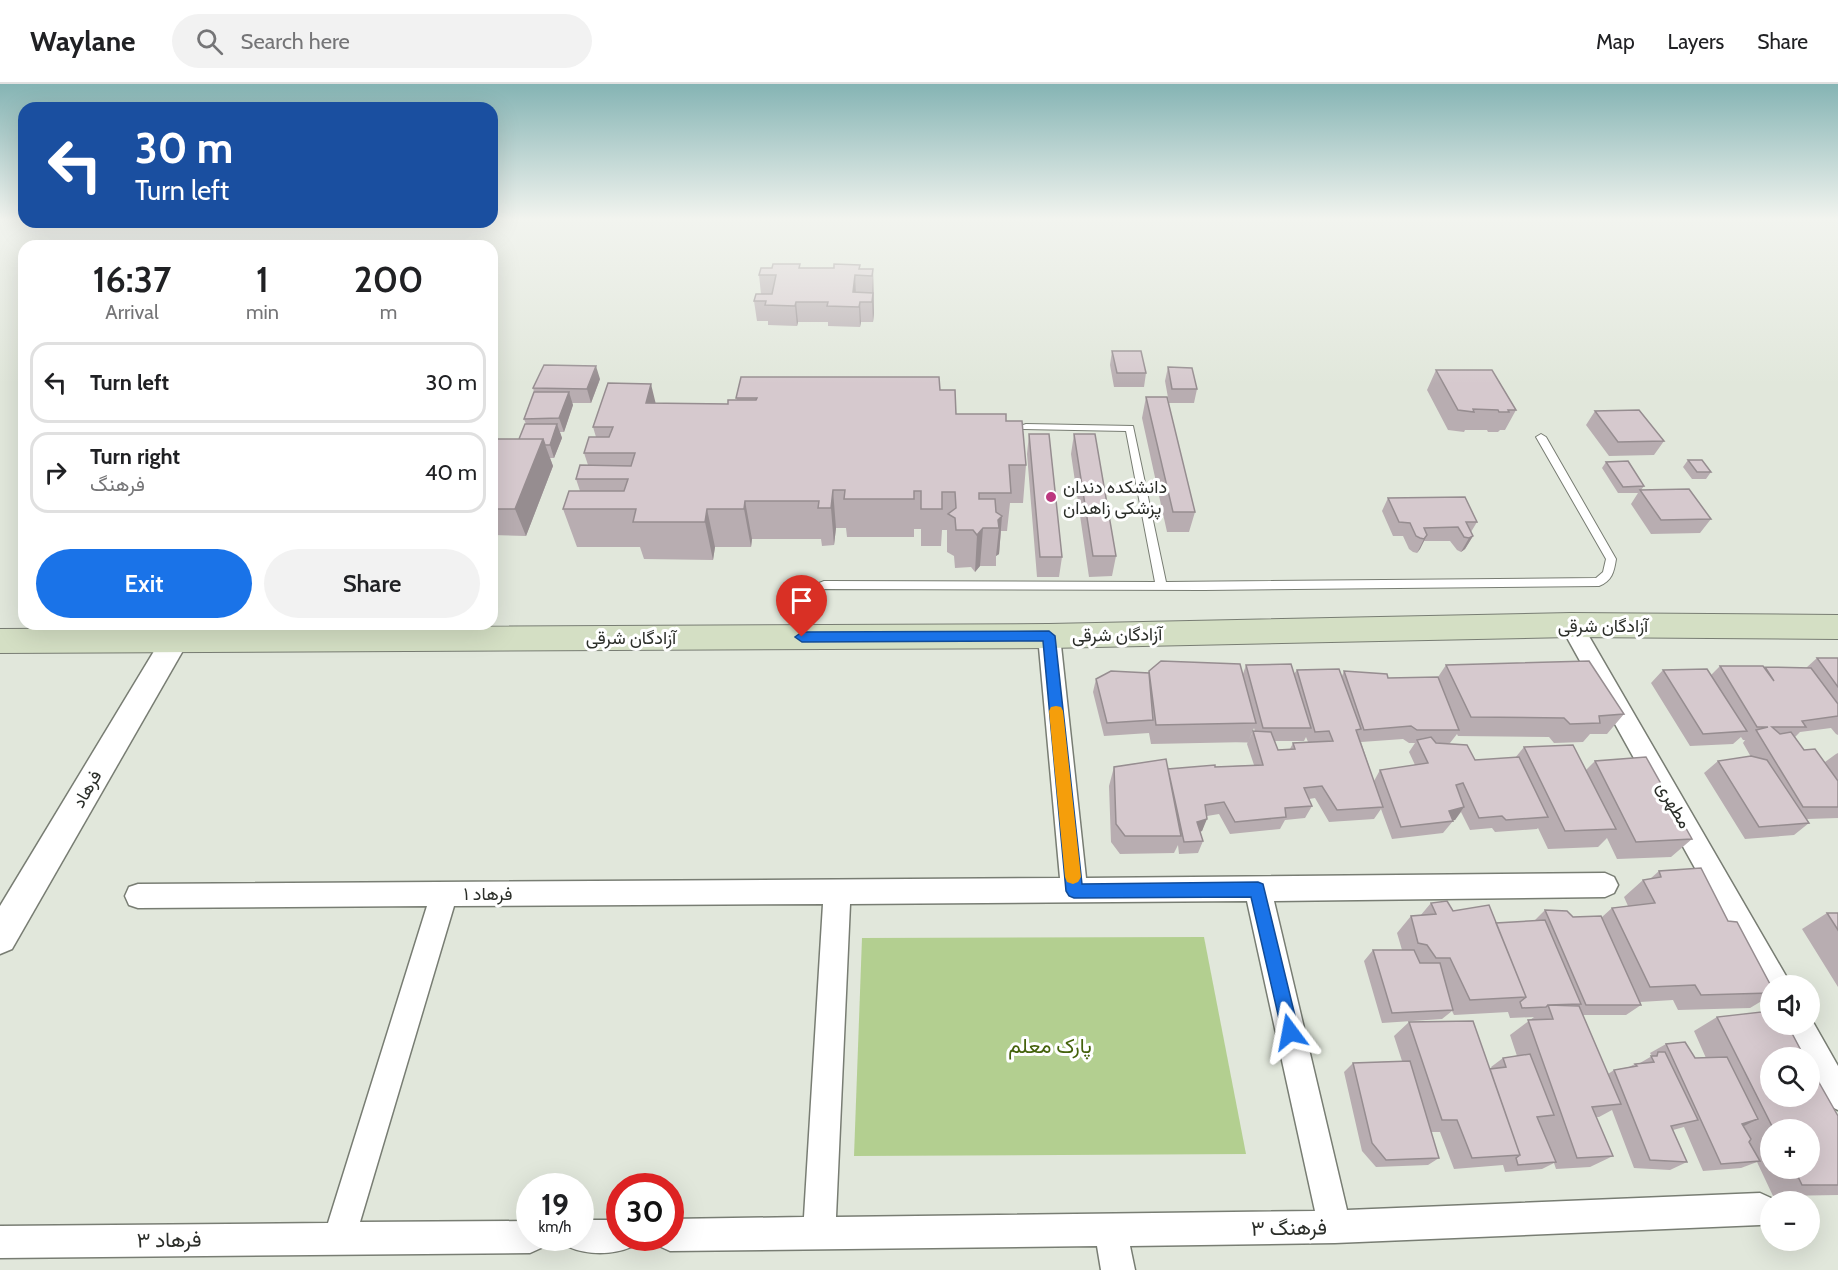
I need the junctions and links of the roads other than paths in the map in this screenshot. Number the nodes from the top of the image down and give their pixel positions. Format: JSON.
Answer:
{"nodes":[{"id":1,"x":1026,"y":427,"type":"dead end"},
{"id":2,"x":1541,"y":437,"type":"dead end"},
{"id":3,"x":1161,"y":586,"type":"junction"},
{"id":4,"x":1571,"y":625,"type":"junction"},
{"id":5,"x":1838,"y":627,"type":"edge"},
{"id":6,"x":1049,"y":636,"type":"junction"},
{"id":7,"x":802,"y":637,"type":"junction"},
{"id":8,"x":175,"y":640,"type":"junction"},
{"id":9,"x":0,"y":641,"type":"edge"},
{"id":10,"x":1605,"y":885,"type":"dead end"},
{"id":11,"x":1258,"y":890,"type":"junction"},
{"id":12,"x":1074,"y":891,"type":"junction"},
{"id":13,"x":837,"y":892,"type":"junction"},
{"id":14,"x":444,"y":894,"type":"junction"},
{"id":15,"x":138,"y":896,"type":"dead end"},
{"id":16,"x":0,"y":938,"type":"edge"},
{"id":17,"x":1770,"y":975,"type":"edge"},
{"id":18,"x":1804,"y":1035,"type":"edge"},
{"id":19,"x":1838,"y":1095,"type":"edge"},
{"id":20,"x":1760,"y":1209,"type":"dead end"},
{"id":21,"x":1335,"y":1227,"type":"junction"},
{"id":22,"x":1111,"y":1230,"type":"junction"},
{"id":23,"x":819,"y":1234,"type":"junction"},
{"id":24,"x":684,"y":1235,"type":"edge"},
{"id":25,"x":516,"y":1237,"type":"edge"},
{"id":26,"x":339,"y":1239,"type":"junction"},
{"id":27,"x":0,"y":1242,"type":"edge"},
{"id":28,"x":1118,"y":1270,"type":"edge"}],
"edges":[{"from":1,"to":3,"type":"lane"},
{"from":2,"to":3,"type":"lane"},
{"from":3,"to":7,"type":"lane"},
{"from":4,"to":5,"type":"main road","name":"آزادگان شرقی"},
{"from":4,"to":6,"type":"main road","name":"آزادگان شرقی"},
{"from":4,"to":17,"type":"street","name":"مطهری"},
{"from":6,"to":7,"type":"main road","name":"آزادگان شرقی"},
{"from":6,"to":12,"type":"street"},
{"from":7,"to":8,"type":"main road","name":"آزادگان شرقی"},
{"from":8,"to":9,"type":"main road","name":"آزادگان شرقی"},
{"from":8,"to":16,"type":"street","name":"فرهاد"},
{"from":10,"to":11,"type":"street","name":"فرهاد ۱"},
{"from":11,"to":12,"type":"street","name":"فرهاد ۱"},
{"from":11,"to":21,"type":"street"},
{"from":12,"to":13,"type":"street","name":"فرهاد ۱"},
{"from":13,"to":14,"type":"street","name":"فرهاد ۱"},
{"from":13,"to":23,"type":"street"},
{"from":14,"to":15,"type":"street","name":"فرهاد ۱"},
{"from":14,"to":26,"type":"street"},
{"from":18,"to":19,"type":"street"},
{"from":20,"to":21,"type":"street","name":"فرهنگ ۳"},
{"from":21,"to":22,"type":"street","name":"فرهنگ ۳"},
{"from":22,"to":23,"type":"street","name":"فرهنگ ۳"},
{"from":22,"to":28,"type":"street"},
{"from":23,"to":24,"type":"street","name":"فرهنگ ۳"},
{"from":25,"to":26,"type":"street","name":"فرهاد ۳"},
{"from":26,"to":27,"type":"street","name":"فرهاد ۳"}]}
